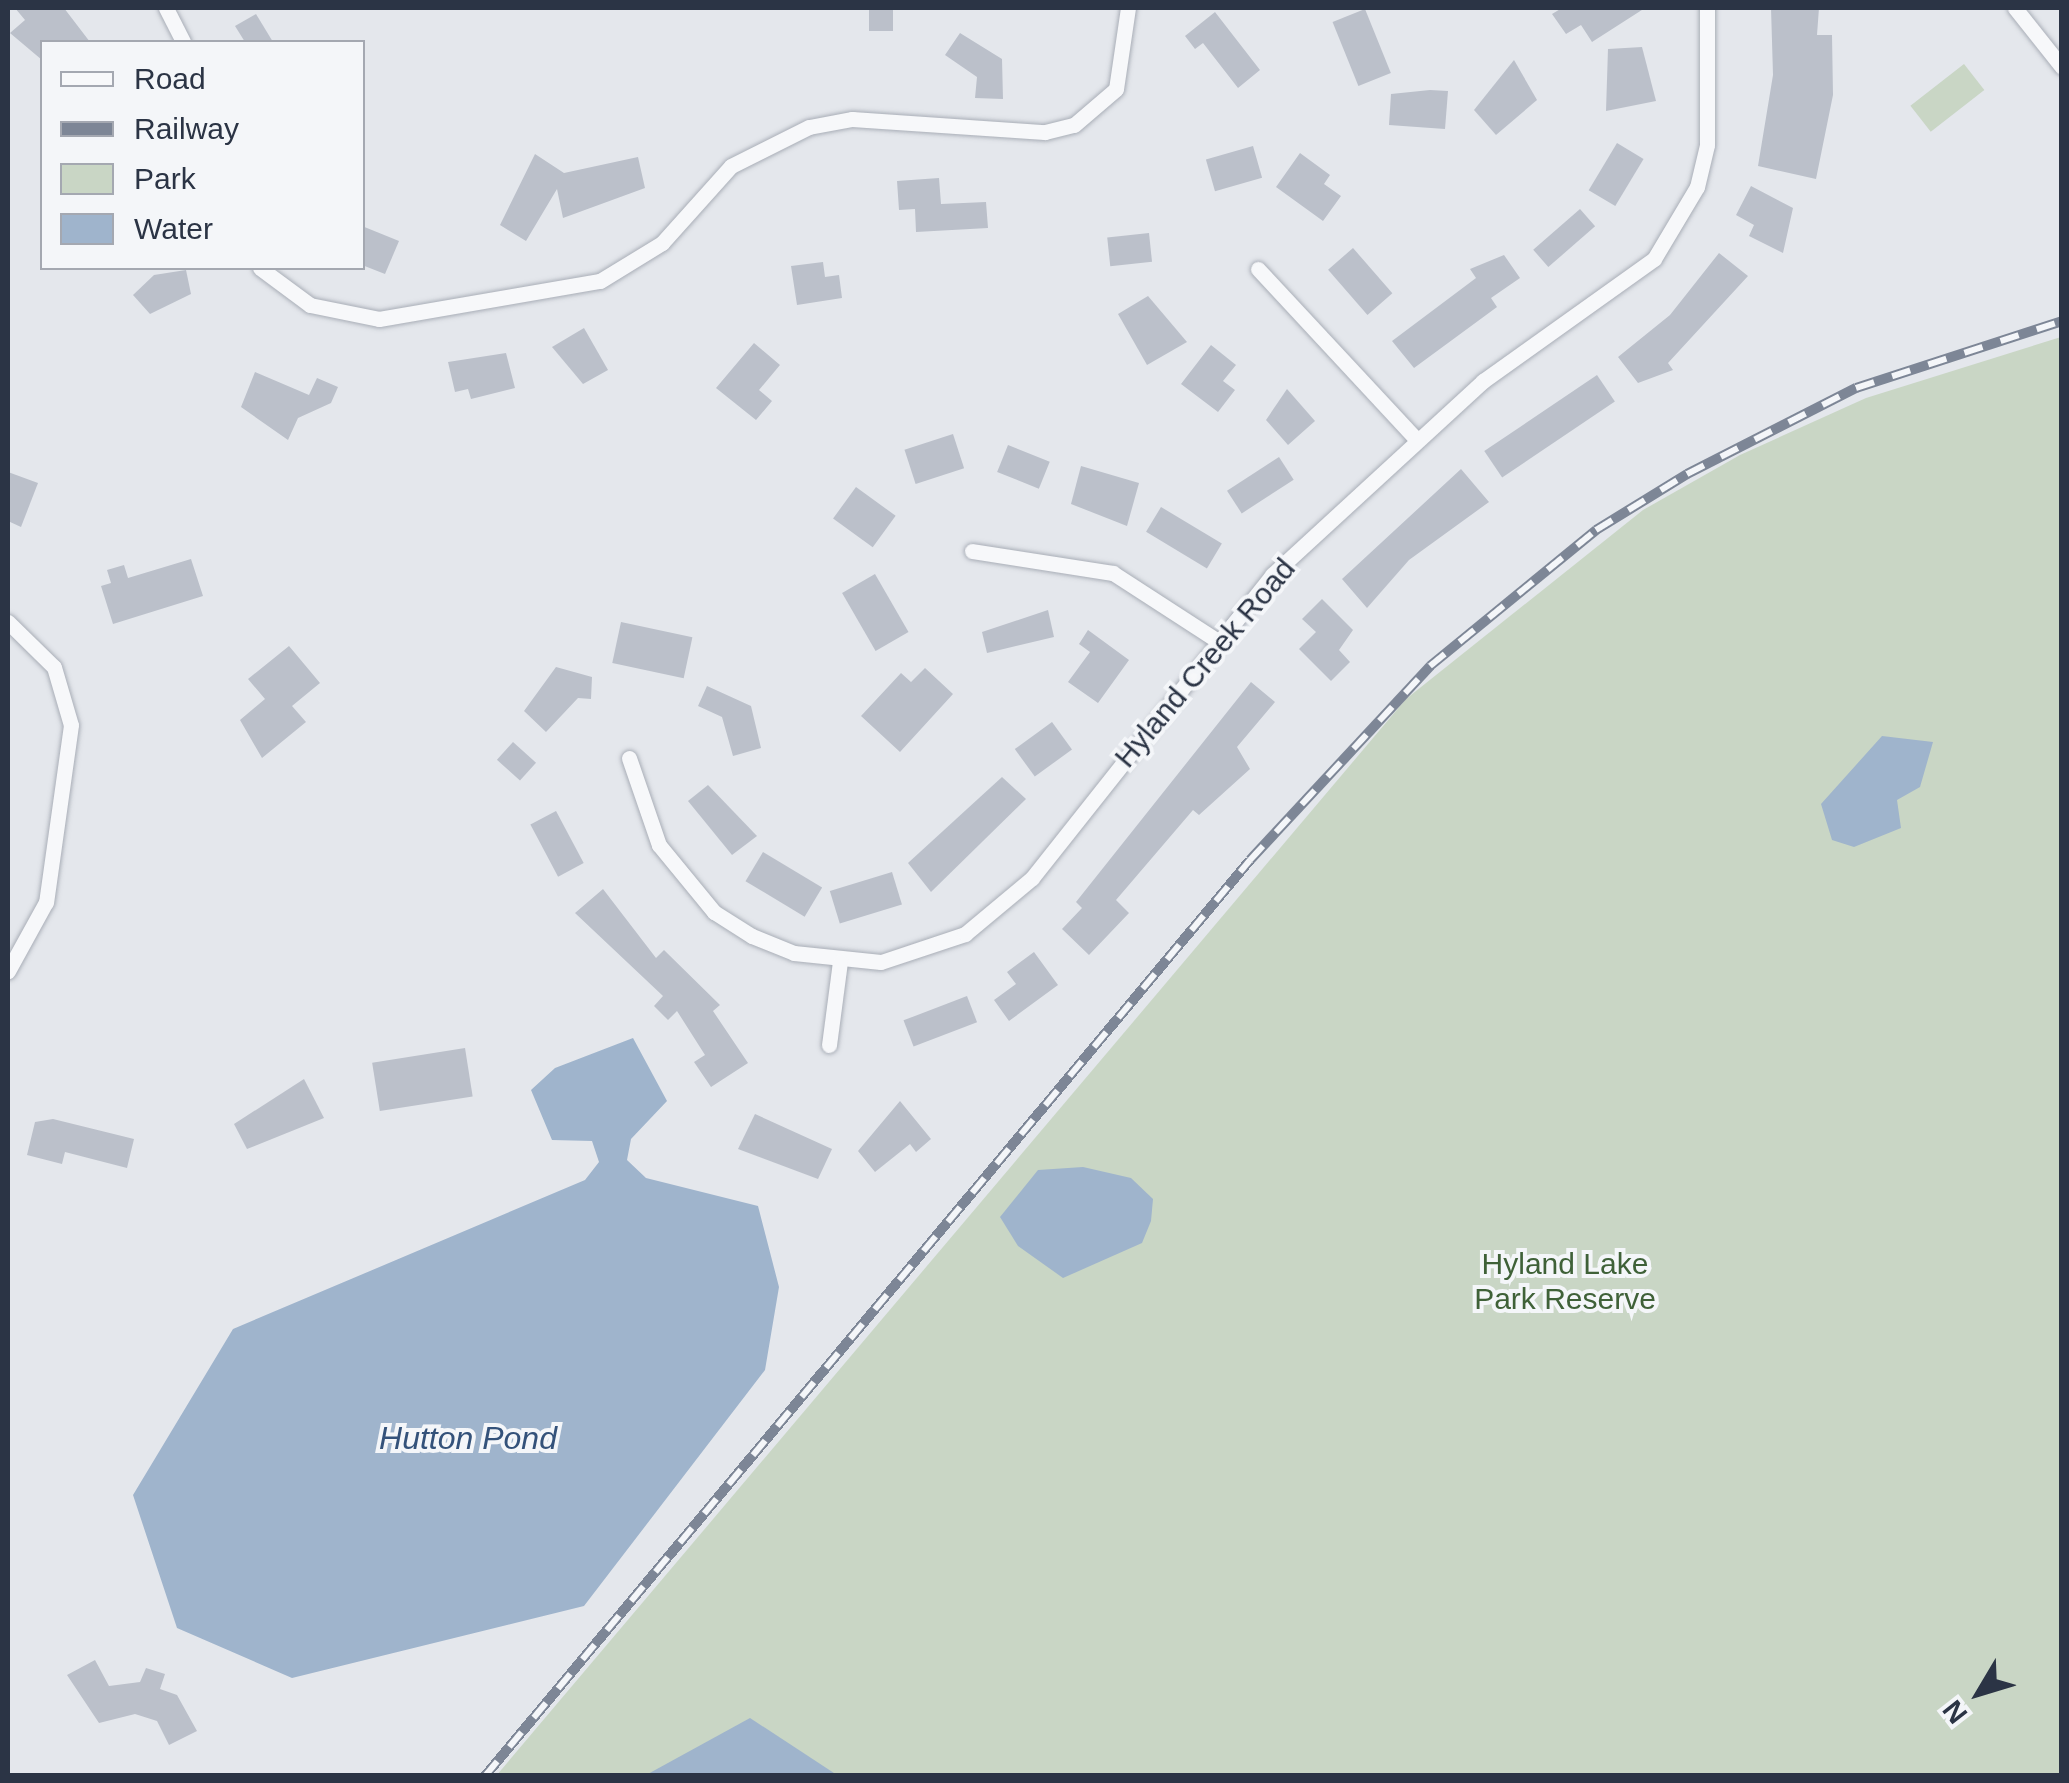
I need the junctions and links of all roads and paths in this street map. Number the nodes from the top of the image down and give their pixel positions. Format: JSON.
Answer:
{"nodes":[{"id":1,"x":166,"y":8,"type":"edge"},
{"id":2,"x":1128,"y":8,"type":"edge"},
{"id":3,"x":2016,"y":8,"type":"edge"},
{"id":4,"x":1706,"y":9,"type":"edge"},
{"id":5,"x":182,"y":40,"type":"edge"},
{"id":6,"x":2062,"y":67,"type":"edge"},
{"id":7,"x":1258,"y":269,"type":"dead end"},
{"id":8,"x":263,"y":270,"type":"edge"},
{"id":9,"x":1417,"y":440,"type":"junction"},
{"id":10,"x":972,"y":551,"type":"dead end"},
{"id":11,"x":8,"y":622,"type":"edge"},
{"id":12,"x":1216,"y":640,"type":"junction"},
{"id":13,"x":629,"y":758,"type":"dead end"},
{"id":14,"x":840,"y":962,"type":"junction"},
{"id":15,"x":8,"y":972,"type":"edge"},
{"id":16,"x":829,"y":1045,"type":"dead end"}],
"edges":[{"from":1,"to":5,"type":"street"},
{"from":2,"to":8,"type":"street"},
{"from":3,"to":6,"type":"street"},
{"from":4,"to":9,"type":"street","name":"Hyland Creek Road"},
{"from":7,"to":9,"type":"street"},
{"from":9,"to":12,"type":"street","name":"Hyland Creek Road"},
{"from":10,"to":12,"type":"street"},
{"from":11,"to":15,"type":"street"},
{"from":12,"to":14,"type":"street","name":"Hyland Creek Road"},
{"from":13,"to":14,"type":"street","name":"Hyland Creek Road"},
{"from":14,"to":16,"type":"street"}]}
